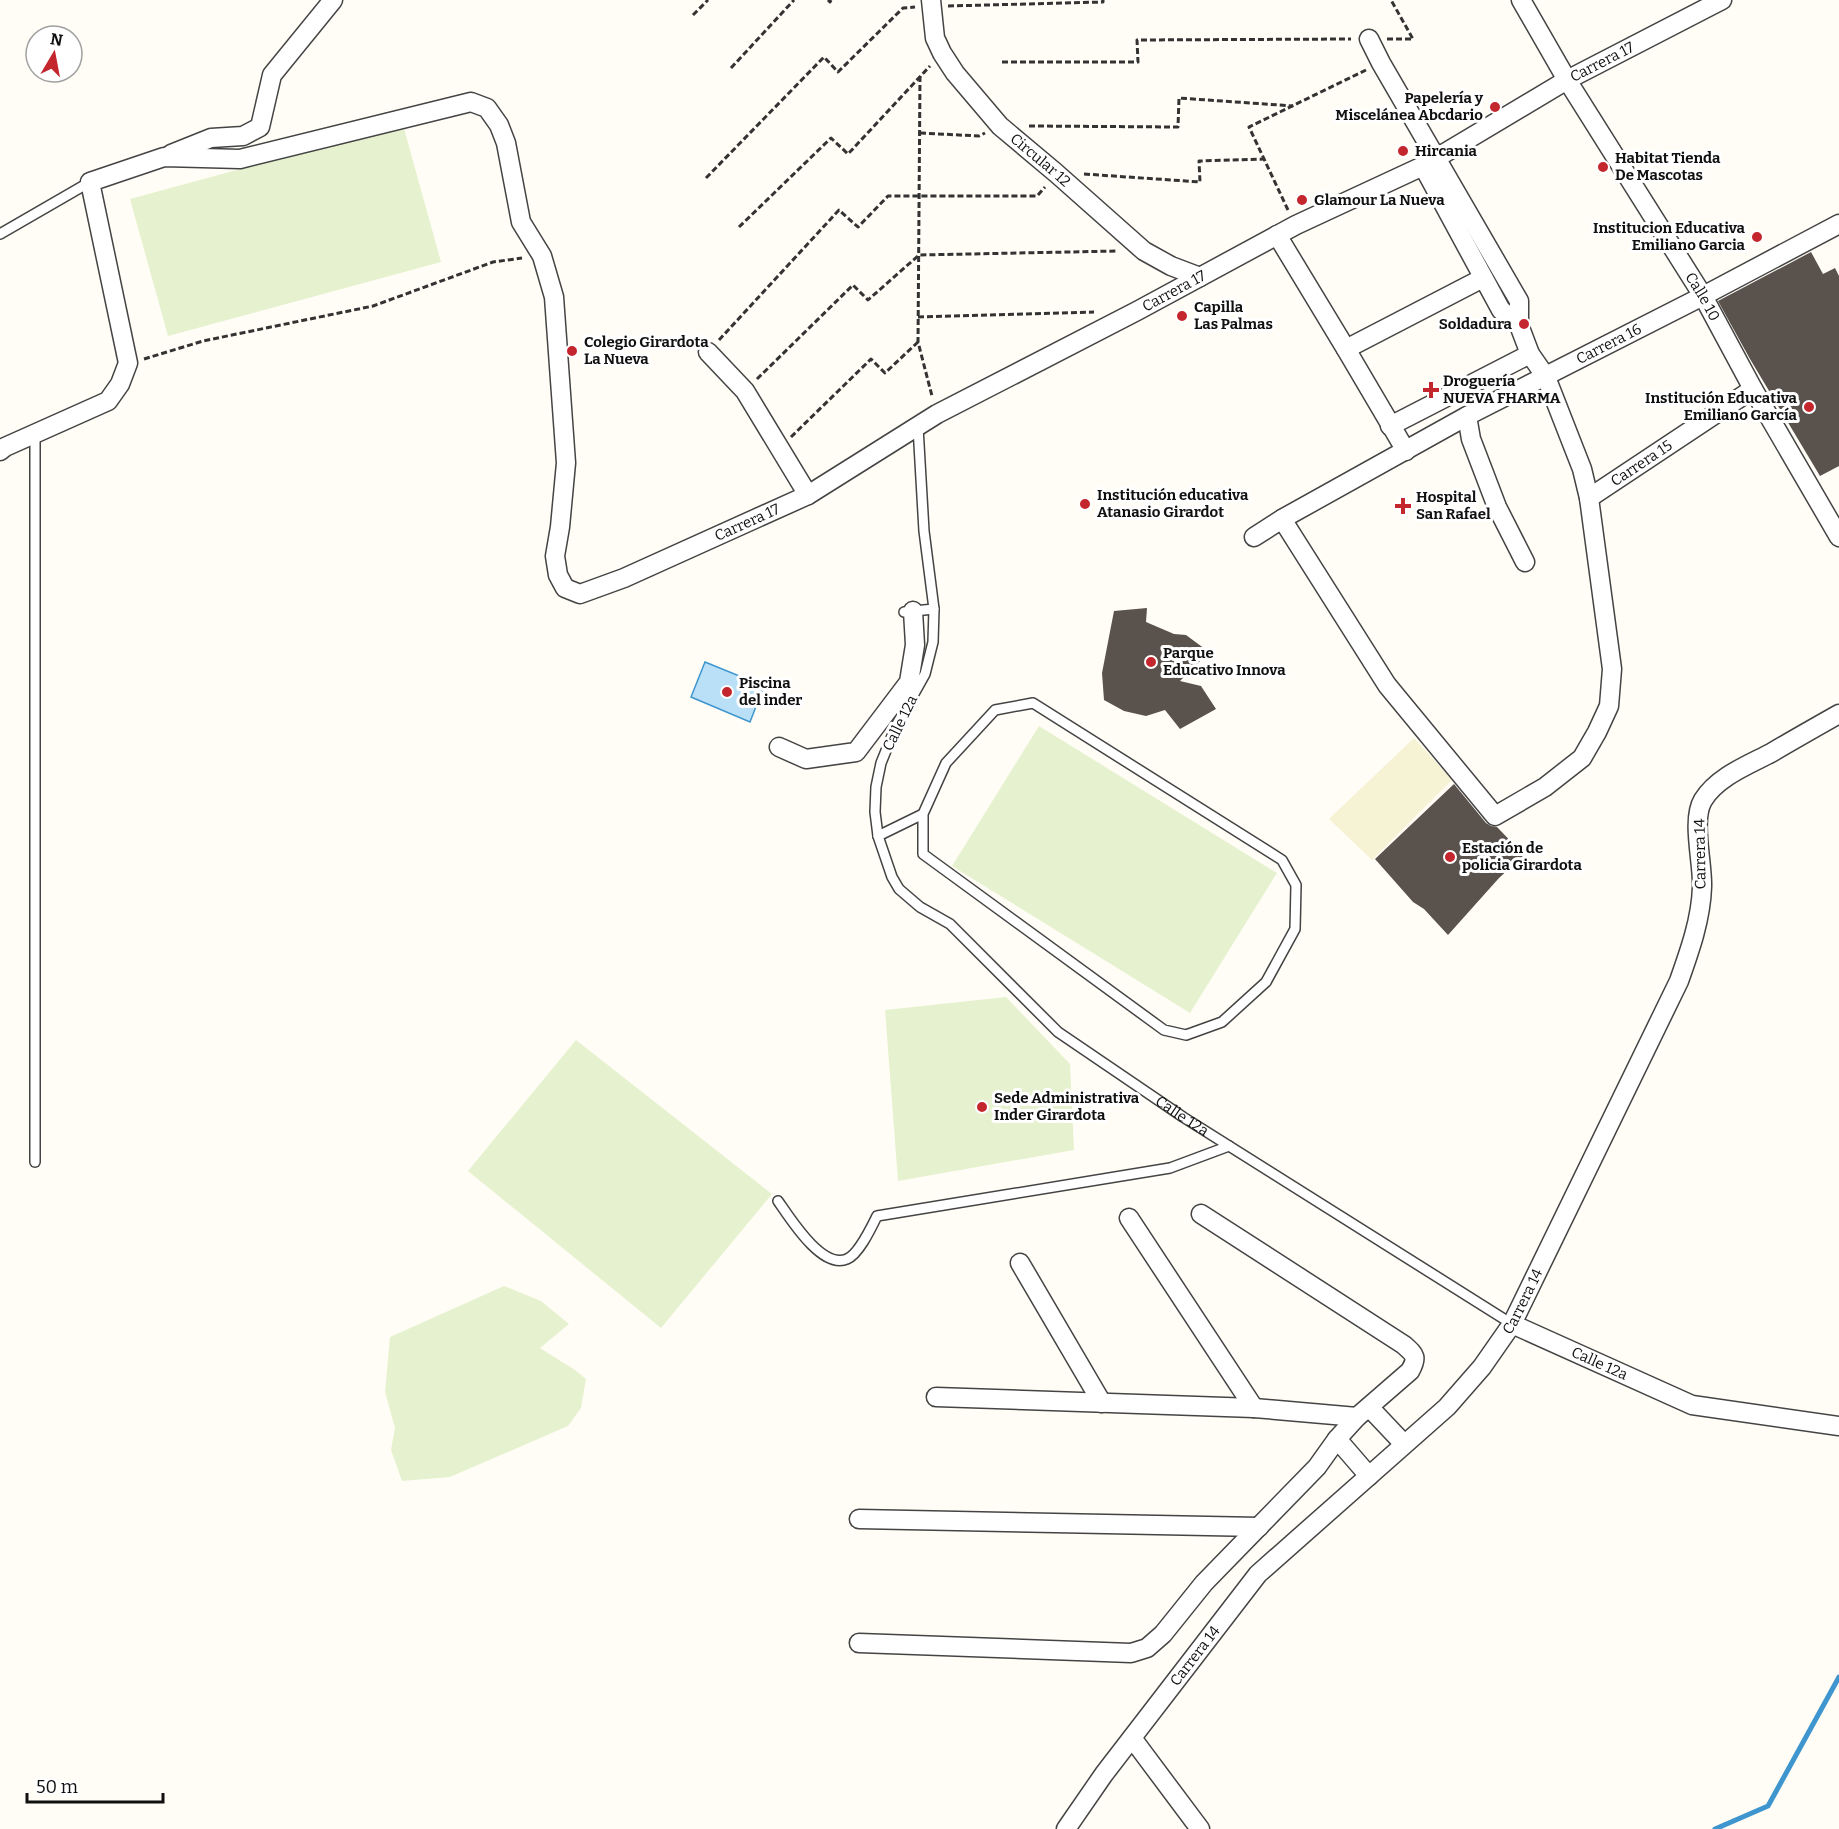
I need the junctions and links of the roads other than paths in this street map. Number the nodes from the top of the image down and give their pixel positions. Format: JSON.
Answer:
{"nodes":[{"id":1,"x":333,"y":0,"type":"edge"},
{"id":2,"x":1521,"y":0,"type":"edge"},
{"id":3,"x":1722,"y":0,"type":"edge"},
{"id":4,"x":931,"y":3,"type":"edge"},
{"id":5,"x":1369,"y":39,"type":"road end"},
{"id":6,"x":1567,"y":80,"type":"junction"},
{"id":7,"x":164,"y":157,"type":"junction"},
{"id":8,"x":1430,"y":162,"type":"junction"},
{"id":9,"x":90,"y":182,"type":"junction"},
{"id":10,"x":1839,"y":224,"type":"edge"},
{"id":11,"x":0,"y":234,"type":"edge"},
{"id":12,"x":1277,"y":235,"type":"junction"},
{"id":13,"x":1200,"y":277,"type":"junction"},
{"id":14,"x":1483,"y":278,"type":"junction"},
{"id":15,"x":1703,"y":296,"type":"junction"},
{"id":16,"x":1519,"y":325,"type":"junction"},
{"id":17,"x":1346,"y":349,"type":"junction"},
{"id":18,"x":708,"y":352,"type":"road end"},
{"id":19,"x":1530,"y":354,"type":"junction"},
{"id":20,"x":1546,"y":377,"type":"junction"},
{"id":21,"x":1753,"y":389,"type":"junction"},
{"id":22,"x":1467,"y":416,"type":"junction"},
{"id":23,"x":1390,"y":426,"type":"junction"},
{"id":24,"x":918,"y":427,"type":"junction"},
{"id":25,"x":35,"y":433,"type":"junction"},
{"id":26,"x":0,"y":451,"type":"edge"},
{"id":27,"x":1406,"y":451,"type":"junction"},
{"id":28,"x":808,"y":495,"type":"junction"},
{"id":29,"x":1589,"y":498,"type":"junction"},
{"id":30,"x":1282,"y":519,"type":"junction"},
{"id":31,"x":1254,"y":537,"type":"dead end"},
{"id":32,"x":1839,"y":537,"type":"edge"},
{"id":33,"x":1525,"y":562,"type":"dead end"},
{"id":34,"x":934,"y":609,"type":"junction"},
{"id":35,"x":908,"y":612,"type":"joint"},
{"id":36,"x":1839,"y":714,"type":"edge"},
{"id":37,"x":779,"y":747,"type":"dead end"},
{"id":38,"x":923,"y":814,"type":"junction"},
{"id":39,"x":878,"y":836,"type":"junction"},
{"id":40,"x":1228,"y":1146,"type":"junction"},
{"id":41,"x":35,"y":1162,"type":"dead end"},
{"id":42,"x":778,"y":1201,"type":"dead end"},
{"id":43,"x":1201,"y":1214,"type":"dead end"},
{"id":44,"x":1129,"y":1218,"type":"dead end"},
{"id":45,"x":1020,"y":1263,"type":"dead end"},
{"id":46,"x":1512,"y":1324,"type":"junction"},
{"id":47,"x":936,"y":1397,"type":"dead end"},
{"id":48,"x":1102,"y":1402,"type":"junction"},
{"id":49,"x":1254,"y":1408,"type":"junction"},
{"id":50,"x":1363,"y":1412,"type":"junction"},
{"id":51,"x":1839,"y":1426,"type":"edge"},
{"id":52,"x":1337,"y":1439,"type":"junction"},
{"id":53,"x":1404,"y":1444,"type":"junction"},
{"id":54,"x":1369,"y":1476,"type":"junction"},
{"id":55,"x":859,"y":1519,"type":"dead end"},
{"id":56,"x":1259,"y":1527,"type":"junction"},
{"id":57,"x":859,"y":1642,"type":"dead end"},
{"id":58,"x":1132,"y":1738,"type":"junction"},
{"id":59,"x":1066,"y":1829,"type":"edge"},
{"id":60,"x":1200,"y":1829,"type":"edge"}],
"edges":[{"from":1,"to":7,"type":"street"},
{"from":2,"to":6,"type":"street","name":"Calle 10"},
{"from":3,"to":6,"type":"street","name":"Carrera 17"},
{"from":4,"to":13,"type":"street","name":"Circular 12"},
{"from":5,"to":8,"type":"street"},
{"from":6,"to":8,"type":"street","name":"Carrera 17"},
{"from":6,"to":15,"type":"street","name":"Calle 10"},
{"from":7,"to":9,"type":"street"},
{"from":7,"to":28,"type":"street","name":"Carrera 17"},
{"from":8,"to":12,"type":"street","name":"Carrera 17"},
{"from":8,"to":14,"type":"street"},
{"from":8,"to":16,"type":"street"},
{"from":9,"to":11,"type":"lane"},
{"from":9,"to":25,"type":"street"},
{"from":10,"to":15,"type":"street","name":"Carrera 16"},
{"from":12,"to":13,"type":"street","name":"Carrera 17"},
{"from":12,"to":17,"type":"street"},
{"from":13,"to":24,"type":"street","name":"Carrera 17"},
{"from":14,"to":16,"type":"street"},
{"from":14,"to":17,"type":"street"},
{"from":15,"to":20,"type":"street","name":"Carrera 16"},
{"from":15,"to":21,"type":"street","name":"Calle 10"},
{"from":16,"to":19,"type":"street"},
{"from":17,"to":23,"type":"street"},
{"from":18,"to":28,"type":"street"},
{"from":19,"to":20,"type":"street"},
{"from":19,"to":23,"type":"street"},
{"from":20,"to":22,"type":"street","name":"Carrera 16"},
{"from":20,"to":29,"type":"street"},
{"from":21,"to":29,"type":"street","name":"Carrera 15"},
{"from":21,"to":32,"type":"street","name":"Calle 10"},
{"from":22,"to":27,"type":"street","name":"Carrera 16"},
{"from":22,"to":33,"type":"street"},
{"from":23,"to":27,"type":"street"},
{"from":24,"to":28,"type":"street","name":"Carrera 17"},
{"from":24,"to":34,"type":"lane","name":"Calle 12a"},
{"from":25,"to":26,"type":"street"},
{"from":25,"to":41,"type":"lane"},
{"from":27,"to":30,"type":"street","name":"Carrera 16"},
{"from":29,"to":30,"type":"street"},
{"from":30,"to":31,"type":"street","name":"Carrera 16"},
{"from":34,"to":35,"type":"lane"},
{"from":34,"to":39,"type":"lane","name":"Calle 12a"},
{"from":35,"to":37,"type":"street"},
{"from":36,"to":46,"type":"street","name":"Carrera 14"},
{"from":38,"to":38,"type":"lane"},
{"from":38,"to":39,"type":"lane"},
{"from":39,"to":40,"type":"lane","name":"Calle 12a"},
{"from":40,"to":42,"type":"lane"},
{"from":40,"to":46,"type":"lane","name":"Calle 12a"},
{"from":43,"to":50,"type":"street"},
{"from":44,"to":49,"type":"street"},
{"from":45,"to":48,"type":"street"},
{"from":46,"to":51,"type":"street","name":"Calle 12a"},
{"from":46,"to":53,"type":"street","name":"Carrera 14"},
{"from":47,"to":48,"type":"street"},
{"from":48,"to":49,"type":"street"},
{"from":49,"to":50,"type":"street"},
{"from":50,"to":52,"type":"street"},
{"from":50,"to":53,"type":"street"},
{"from":52,"to":54,"type":"street"},
{"from":52,"to":56,"type":"street"},
{"from":53,"to":54,"type":"street","name":"Carrera 14"},
{"from":54,"to":58,"type":"street","name":"Carrera 14"},
{"from":55,"to":56,"type":"street"},
{"from":56,"to":57,"type":"street"},
{"from":58,"to":59,"type":"street","name":"Carrera 14"},
{"from":58,"to":60,"type":"street"}]}
